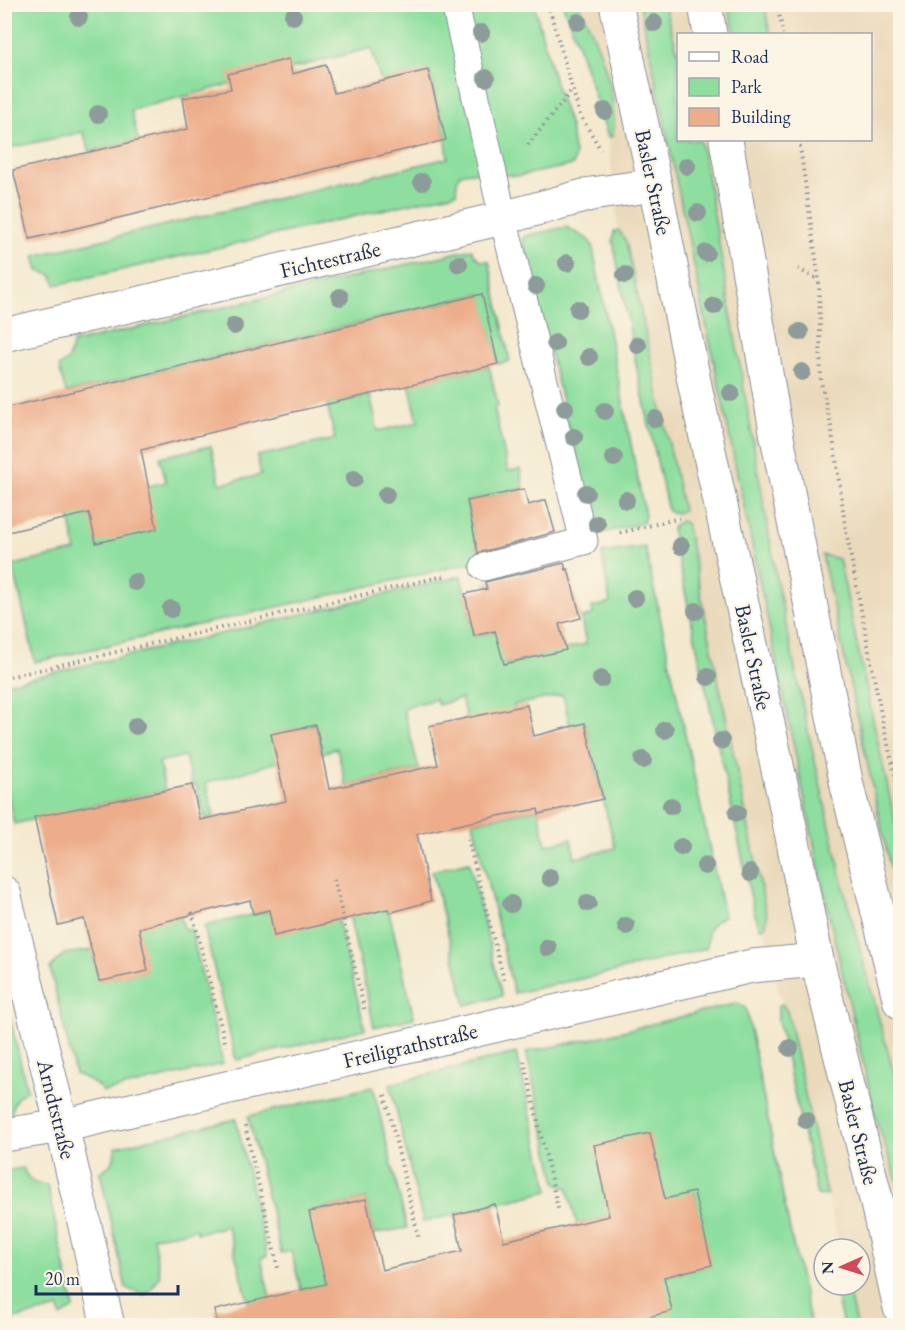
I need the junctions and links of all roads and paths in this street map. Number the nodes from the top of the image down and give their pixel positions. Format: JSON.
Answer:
{"nodes":[{"id":1,"x":455,"y":4,"type":"edge"},
{"id":2,"x":548,"y":4,"type":"edge"},
{"id":3,"x":616,"y":4,"type":"edge"},
{"id":4,"x":705,"y":4,"type":"edge"},
{"id":5,"x":777,"y":4,"type":"edge"},
{"id":6,"x":710,"y":33,"type":"edge"},
{"id":7,"x":783,"y":33,"type":"edge"},
{"id":8,"x":572,"y":89,"type":"junction"},
{"id":9,"x":580,"y":115,"type":"dead end"},
{"id":10,"x":726,"y":141,"type":"edge"},
{"id":11,"x":800,"y":141,"type":"edge"},
{"id":12,"x":496,"y":185,"type":"junction"},
{"id":13,"x":655,"y":185,"type":"junction"},
{"id":14,"x":503,"y":218,"type":"junction"},
{"id":15,"x":798,"y":269,"type":"dead end"},
{"id":16,"x":819,"y":280,"type":"junction"},
{"id":17,"x":4,"y":335,"type":"edge"},
{"id":18,"x":682,"y":518,"type":"dead end"},
{"id":19,"x":584,"y":541,"type":"junction"},
{"id":20,"x":484,"y":567,"type":"joint"},
{"id":21,"x":4,"y":678,"type":"edge"},
{"id":22,"x":900,"y":796,"type":"edge"},
{"id":23,"x":4,"y":893,"type":"edge"},
{"id":24,"x":817,"y":960,"type":"junction"},
{"id":25,"x":900,"y":1002,"type":"edge"},
{"id":26,"x":62,"y":1126,"type":"junction"},
{"id":27,"x":4,"y":1135,"type":"edge"},
{"id":28,"x":900,"y":1308,"type":"edge"},
{"id":29,"x":108,"y":1326,"type":"edge"}],
"edges":[{"from":1,"to":12,"type":"lane"},
{"from":2,"to":8,"type":"path"},
{"from":3,"to":13,"type":"main road","name":"Basler Straße"},
{"from":4,"to":6,"type":"main road"},
{"from":5,"to":7,"type":"path"},
{"from":8,"to":9,"type":"path"},
{"from":8,"to":12,"type":"path"},
{"from":10,"to":25,"type":"main road"},
{"from":11,"to":16,"type":"path"},
{"from":12,"to":14,"type":"lane"},
{"from":13,"to":14,"type":"main road","name":"Fichtestraße"},
{"from":13,"to":24,"type":"main road","name":"Basler Straße"},
{"from":14,"to":17,"type":"main road","name":"Fichtestraße"},
{"from":14,"to":19,"type":"lane"},
{"from":15,"to":16,"type":"path"},
{"from":16,"to":22,"type":"path"},
{"from":18,"to":19,"type":"path"},
{"from":19,"to":20,"type":"lane"},
{"from":20,"to":21,"type":"path"},
{"from":23,"to":26,"type":"main road","name":"Arndtstraße"},
{"from":24,"to":26,"type":"main road","name":"Freiligrathstraße"},
{"from":24,"to":28,"type":"main road","name":"Basler Straße"},
{"from":26,"to":27,"type":"main road","name":"Freiligrathstraße"},
{"from":26,"to":29,"type":"main road","name":"Arndtstraße"}]}
